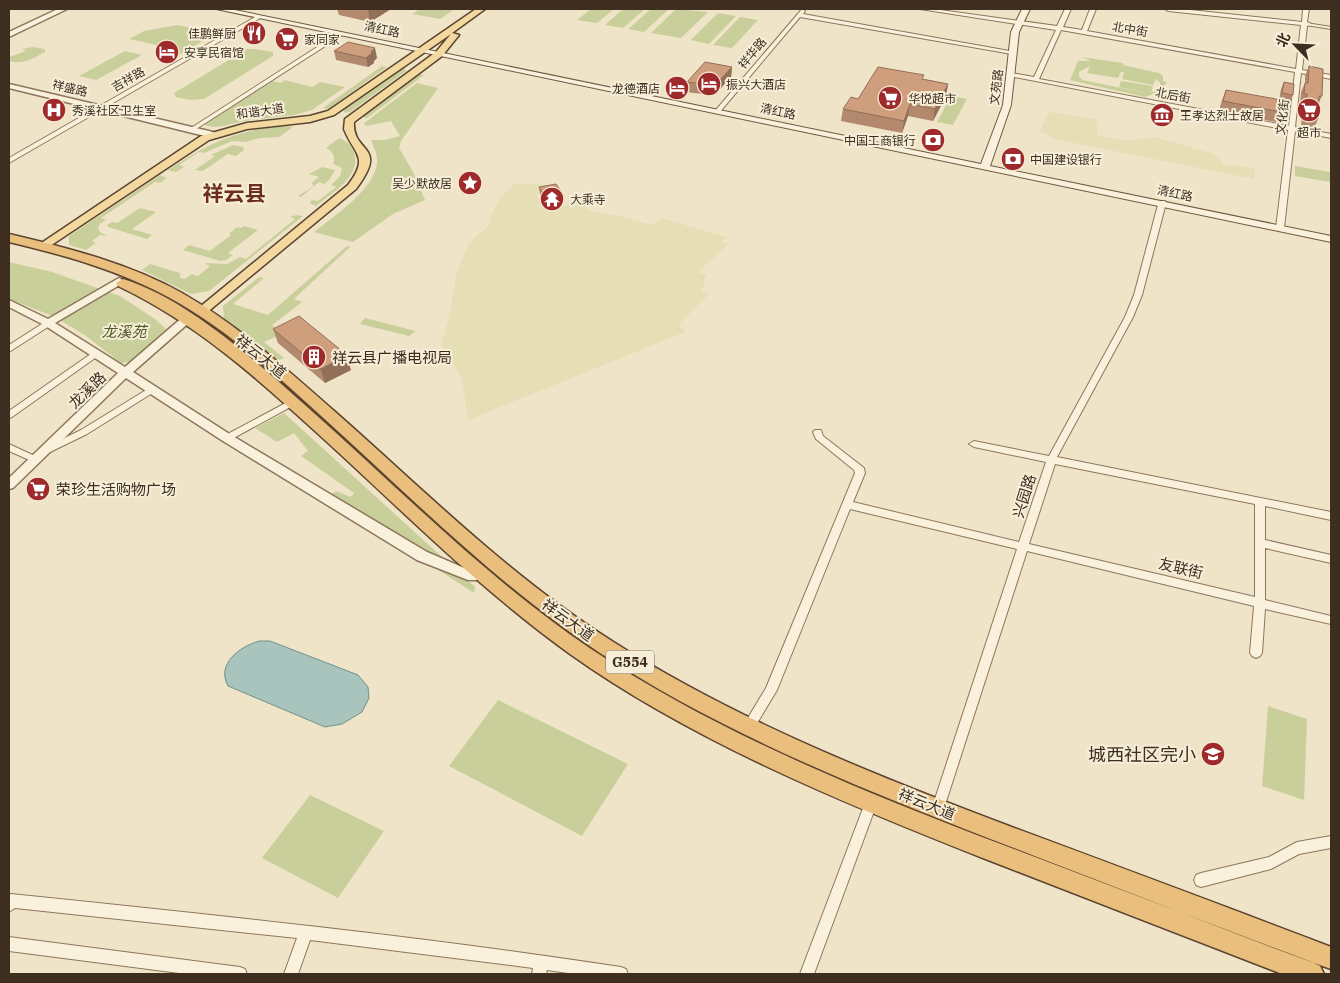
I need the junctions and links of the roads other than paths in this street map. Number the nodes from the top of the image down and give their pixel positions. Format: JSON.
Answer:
{"nodes":[{"id":1,"x":63,"y":9,"type":"edge"},
{"id":2,"x":220,"y":9,"type":"edge"},
{"id":3,"x":481,"y":9,"type":"edge"},
{"id":4,"x":491,"y":9,"type":"edge"},
{"id":5,"x":805,"y":9,"type":"edge"},
{"id":6,"x":923,"y":9,"type":"edge"},
{"id":7,"x":1026,"y":9,"type":"edge"},
{"id":8,"x":1068,"y":9,"type":"edge"},
{"id":9,"x":1093,"y":9,"type":"edge"},
{"id":10,"x":1168,"y":9,"type":"edge"},
{"id":11,"x":1306,"y":9,"type":"edge"},
{"id":12,"x":799,"y":15,"type":"junction"},
{"id":13,"x":258,"y":17,"type":"junction"},
{"id":14,"x":1019,"y":22,"type":"junction"},
{"id":15,"x":1306,"y":24,"type":"junction"},
{"id":16,"x":1059,"y":28,"type":"junction"},
{"id":17,"x":1331,"y":28,"type":"edge"},
{"id":18,"x":1084,"y":32,"type":"junction"},
{"id":19,"x":341,"y":34,"type":"junction"},
{"id":20,"x":9,"y":35,"type":"edge"},
{"id":21,"x":420,"y":50,"type":"junction"},
{"id":22,"x":1012,"y":52,"type":"junction"},
{"id":23,"x":439,"y":54,"type":"junction"},
{"id":24,"x":1299,"y":71,"type":"junction"},
{"id":25,"x":1010,"y":75,"type":"junction"},
{"id":26,"x":1331,"y":77,"type":"edge"},
{"id":27,"x":1036,"y":79,"type":"junction"},
{"id":28,"x":9,"y":86,"type":"edge"},
{"id":29,"x":100,"y":108,"type":"junction"},
{"id":30,"x":717,"y":112,"type":"junction"},
{"id":31,"x":320,"y":118,"type":"junction"},
{"id":32,"x":348,"y":124,"type":"junction"},
{"id":33,"x":1292,"y":128,"type":"junction"},
{"id":34,"x":191,"y":130,"type":"junction"},
{"id":35,"x":213,"y":135,"type":"junction"},
{"id":36,"x":1331,"y":136,"type":"edge"},
{"id":37,"x":9,"y":161,"type":"edge"},
{"id":38,"x":985,"y":167,"type":"junction"},
{"id":39,"x":1162,"y":204,"type":"junction"},
{"id":40,"x":1280,"y":228,"type":"junction"},
{"id":41,"x":9,"y":238,"type":"edge"},
{"id":42,"x":1331,"y":238,"type":"edge"},
{"id":43,"x":43,"y":246,"type":"junction"},
{"id":44,"x":9,"y":247,"type":"edge"},
{"id":45,"x":120,"y":281,"type":"junction"},
{"id":46,"x":10,"y":305,"type":"edge"},
{"id":47,"x":195,"y":315,"type":"junction"},
{"id":48,"x":48,"y":323,"type":"junction"},
{"id":49,"x":9,"y":349,"type":"edge"},
{"id":50,"x":95,"y":354,"type":"junction"},
{"id":51,"x":126,"y":373,"type":"junction"},
{"id":52,"x":151,"y":390,"type":"junction"},
{"id":53,"x":293,"y":402,"type":"junction"},
{"id":54,"x":9,"y":415,"type":"edge"},
{"id":55,"x":818,"y":432,"type":"dead end"},
{"id":56,"x":227,"y":438,"type":"junction"},
{"id":57,"x":974,"y":444,"type":"dead end"},
{"id":58,"x":9,"y":448,"type":"edge"},
{"id":59,"x":46,"y":451,"type":"junction"},
{"id":60,"x":36,"y":460,"type":"junction"},
{"id":61,"x":1051,"y":460,"type":"junction"},
{"id":62,"x":9,"y":485,"type":"edge"},
{"id":63,"x":1260,"y":502,"type":"junction"},
{"id":64,"x":848,"y":505,"type":"junction"},
{"id":65,"x":1331,"y":516,"type":"edge"},
{"id":66,"x":1260,"y":543,"type":"junction"},
{"id":67,"x":1024,"y":547,"type":"junction"},
{"id":68,"x":1331,"y":559,"type":"edge"},
{"id":69,"x":484,"y":576,"type":"junction"},
{"id":70,"x":1260,"y":602,"type":"junction"},
{"id":71,"x":1331,"y":620,"type":"edge"},
{"id":72,"x":1256,"y":652,"type":"dead end"},
{"id":73,"x":749,"y":726,"type":"junction"},
{"id":74,"x":871,"y":803,"type":"junction"},
{"id":75,"x":938,"y":808,"type":"junction"},
{"id":76,"x":1331,"y":842,"type":"edge"},
{"id":77,"x":1201,"y":880,"type":"dead end"},
{"id":78,"x":9,"y":905,"type":"edge"},
{"id":79,"x":306,"y":932,"type":"junction"},
{"id":80,"x":9,"y":944,"type":"edge"},
{"id":81,"x":1331,"y":958,"type":"edge"},
{"id":82,"x":540,"y":968,"type":"edge"},
{"id":83,"x":192,"y":971,"type":"edge"},
{"id":84,"x":240,"y":974,"type":"edge"},
{"id":85,"x":291,"y":974,"type":"edge"},
{"id":86,"x":621,"y":974,"type":"edge"},
{"id":87,"x":808,"y":974,"type":"edge"},
{"id":88,"x":1312,"y":974,"type":"edge"}],
"edges":[{"from":1,"to":20,"type":"street"},
{"from":2,"to":13,"type":"main road","name":"清红路"},
{"from":3,"to":21,"type":"main road","name":"和谐大道"},
{"from":4,"to":23,"type":"main road"},
{"from":5,"to":12,"type":"street","name":"祥华路"},
{"from":6,"to":14,"type":"street","name":"北中街"},
{"from":7,"to":14,"type":"main road","name":"文苑路"},
{"from":8,"to":16,"type":"street"},
{"from":9,"to":18,"type":"street"},
{"from":10,"to":15,"type":"street"},
{"from":11,"to":15,"type":"street","name":"文化街"},
{"from":12,"to":22,"type":"street"},
{"from":12,"to":30,"type":"street","name":"祥华路"},
{"from":13,"to":19,"type":"main road","name":"清红路"},
{"from":13,"to":29,"type":"street","name":"吉祥路"},
{"from":14,"to":16,"type":"street","name":"北中街"},
{"from":14,"to":22,"type":"main road","name":"文苑路"},
{"from":15,"to":17,"type":"street"},
{"from":15,"to":24,"type":"street","name":"文化街"},
{"from":16,"to":18,"type":"street","name":"北中街"},
{"from":16,"to":27,"type":"street"},
{"from":18,"to":24,"type":"street","name":"北中街"},
{"from":19,"to":21,"type":"main road","name":"清红路"},
{"from":19,"to":34,"type":"street"},
{"from":21,"to":23,"type":"main road","name":"清红路"},
{"from":21,"to":31,"type":"main road","name":"和谐大道"},
{"from":22,"to":25,"type":"main road","name":"文苑路"},
{"from":23,"to":30,"type":"main road","name":"清红路"},
{"from":23,"to":32,"type":"main road"},
{"from":24,"to":26,"type":"street","name":"北中街"},
{"from":24,"to":33,"type":"street","name":"文化街"},
{"from":25,"to":27,"type":"street","name":"北后街"},
{"from":25,"to":38,"type":"main road","name":"文苑路"},
{"from":27,"to":33,"type":"street","name":"北后街"},
{"from":28,"to":29,"type":"street","name":"祥盛路"},
{"from":29,"to":34,"type":"street","name":"祥盛路"},
{"from":29,"to":37,"type":"street","name":"吉祥路"},
{"from":30,"to":38,"type":"main road","name":"清红路"},
{"from":31,"to":32,"type":"main road"},
{"from":31,"to":35,"type":"main road","name":"和谐大道"},
{"from":32,"to":47,"type":"main road"},
{"from":33,"to":36,"type":"street","name":"北后街"},
{"from":33,"to":40,"type":"street","name":"文化街"},
{"from":34,"to":35,"type":"street","name":"祥盛路"},
{"from":35,"to":43,"type":"main road","name":"和谐大道"},
{"from":38,"to":39,"type":"main road","name":"清红路"},
{"from":39,"to":40,"type":"main road","name":"清红路"},
{"from":39,"to":61,"type":"street","name":"兴园路"},
{"from":40,"to":42,"type":"main road","name":"清红路"},
{"from":41,"to":43,"type":"highway","name":"祥云大道","number":"G554"},
{"from":43,"to":47,"type":"highway","name":"祥云大道","number":"G554"},
{"from":44,"to":45,"type":"highway","name":"祥云大道","number":"G554"},
{"from":45,"to":47,"type":"highway","name":"祥云大道","number":"G554"},
{"from":45,"to":48,"type":"street"},
{"from":46,"to":48,"type":"street"},
{"from":47,"to":51,"type":"street","name":"龙溪路"},
{"from":47,"to":53,"type":"highway","name":"祥云大道","number":"G554"},
{"from":47,"to":73,"type":"highway","name":"祥云大道","number":"G554"},
{"from":48,"to":49,"type":"street"},
{"from":48,"to":50,"type":"street"},
{"from":50,"to":51,"type":"street"},
{"from":50,"to":54,"type":"street"},
{"from":51,"to":52,"type":"street"},
{"from":51,"to":59,"type":"street","name":"龙溪路"},
{"from":52,"to":56,"type":"street"},
{"from":52,"to":59,"type":"street"},
{"from":53,"to":56,"type":"street"},
{"from":53,"to":69,"type":"highway","name":"祥云大道","number":"G554"},
{"from":55,"to":64,"type":"street"},
{"from":56,"to":69,"type":"street"},
{"from":57,"to":61,"type":"street"},
{"from":58,"to":60,"type":"street"},
{"from":59,"to":60,"type":"street","name":"龙溪路"},
{"from":60,"to":62,"type":"street","name":"龙溪路"},
{"from":61,"to":63,"type":"street"},
{"from":61,"to":67,"type":"street","name":"兴园路"},
{"from":63,"to":65,"type":"street"},
{"from":63,"to":66,"type":"street"},
{"from":64,"to":67,"type":"street","name":"友联街"},
{"from":64,"to":73,"type":"street"},
{"from":66,"to":68,"type":"street"},
{"from":66,"to":70,"type":"street"},
{"from":67,"to":70,"type":"street","name":"友联街"},
{"from":67,"to":75,"type":"street","name":"兴园路"},
{"from":69,"to":74,"type":"highway","name":"祥云大道","number":"G554"},
{"from":70,"to":71,"type":"street","name":"友联街"},
{"from":70,"to":72,"type":"street"},
{"from":73,"to":75,"type":"highway","name":"祥云大道","number":"G554"},
{"from":74,"to":87,"type":"street"},
{"from":74,"to":88,"type":"highway","name":"祥云大道","number":"G554"},
{"from":75,"to":81,"type":"highway","name":"祥云大道","number":"G554"},
{"from":76,"to":77,"type":"street"},
{"from":78,"to":79,"type":"street"},
{"from":79,"to":82,"type":"street"},
{"from":79,"to":85,"type":"street"},
{"from":80,"to":83,"type":"street"},
{"from":82,"to":86,"type":"street"},
{"from":83,"to":84,"type":"street"}]}
